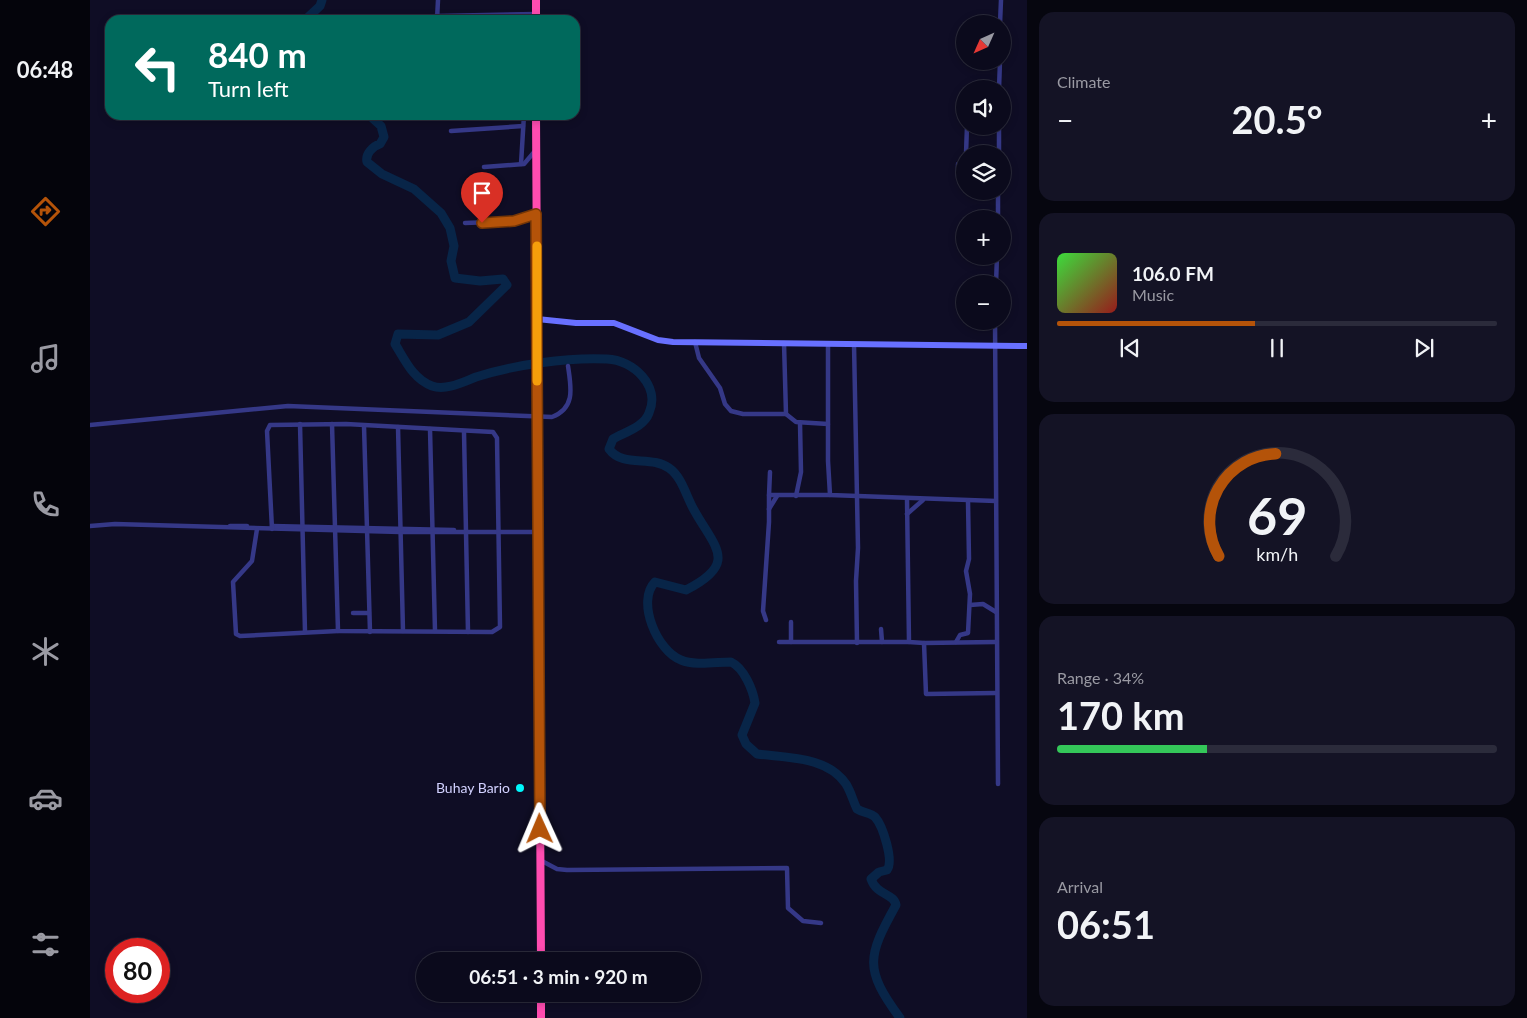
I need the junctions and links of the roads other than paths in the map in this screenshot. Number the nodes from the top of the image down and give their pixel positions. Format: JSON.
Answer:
{"nodes":[{"id":1,"x":438,"y":0,"type":"edge"},
{"id":2,"x":536,"y":0,"type":"edge"},
{"id":3,"x":1001,"y":0,"type":"edge"},
{"id":4,"x":437,"y":15,"type":"edge"},
{"id":5,"x":536,"y":15,"type":"edge"},
{"id":6,"x":1000,"y":15,"type":"edge"},
{"id":7,"x":524,"y":120,"type":"edge"},
{"id":8,"x":536,"y":120,"type":"edge"},
{"id":9,"x":523,"y":126,"type":"junction"},
{"id":10,"x":451,"y":131,"type":"dead end"},
{"id":11,"x":536,"y":150,"type":"junction"},
{"id":12,"x":521,"y":164,"type":"junction"},
{"id":13,"x":484,"y":167,"type":"dead end"},
{"id":14,"x":536,"y":214,"type":"junction"},
{"id":15,"x":465,"y":223,"type":"dead end"},
{"id":16,"x":537,"y":319,"type":"junction"},
{"id":17,"x":995,"y":330,"type":"edge"},
{"id":18,"x":695,"y":342,"type":"junction"},
{"id":19,"x":784,"y":343,"type":"junction"},
{"id":20,"x":828,"y":344,"type":"junction"},
{"id":21,"x":854,"y":344,"type":"junction"},
{"id":22,"x":994,"y":346,"type":"junction"},
{"id":23,"x":1027,"y":346,"type":"edge"},
{"id":24,"x":568,"y":366,"type":"dead end"},
{"id":25,"x":786,"y":414,"type":"junction"},
{"id":26,"x":538,"y":418,"type":"junction"},
{"id":27,"x":800,"y":423,"type":"junction"},
{"id":28,"x":300,"y":424,"type":"junction"},
{"id":29,"x":332,"y":424,"type":"junction"},
{"id":30,"x":828,"y":424,"type":"junction"},
{"id":31,"x":90,"y":425,"type":"edge"},
{"id":32,"x":364,"y":426,"type":"junction"},
{"id":33,"x":398,"y":427,"type":"junction"},
{"id":34,"x":430,"y":429,"type":"junction"},
{"id":35,"x":464,"y":432,"type":"junction"},
{"id":36,"x":770,"y":472,"type":"dead end"},
{"id":37,"x":769,"y":495,"type":"junction"},
{"id":38,"x":830,"y":495,"type":"junction"},
{"id":39,"x":777,"y":496,"type":"junction"},
{"id":40,"x":796,"y":496,"type":"junction"},
{"id":41,"x":856,"y":496,"type":"junction"},
{"id":42,"x":907,"y":499,"type":"junction"},
{"id":43,"x":923,"y":500,"type":"junction"},
{"id":44,"x":968,"y":501,"type":"junction"},
{"id":45,"x":996,"y":501,"type":"junction"},
{"id":46,"x":769,"y":509,"type":"junction"},
{"id":47,"x":907,"y":514,"type":"junction"},
{"id":48,"x":90,"y":526,"type":"edge"},
{"id":49,"x":236,"y":527,"type":"junction"},
{"id":50,"x":271,"y":527,"type":"junction"},
{"id":51,"x":302,"y":528,"type":"junction"},
{"id":52,"x":336,"y":528,"type":"junction"},
{"id":53,"x":257,"y":529,"type":"junction"},
{"id":54,"x":367,"y":529,"type":"junction"},
{"id":55,"x":400,"y":530,"type":"junction"},
{"id":56,"x":432,"y":531,"type":"junction"},
{"id":57,"x":499,"y":531,"type":"junction"},
{"id":58,"x":466,"y":532,"type":"junction"},
{"id":59,"x":538,"y":532,"type":"junction"},
{"id":60,"x":970,"y":605,"type":"junction"},
{"id":61,"x":354,"y":612,"type":"dead end"},
{"id":62,"x":996,"y":612,"type":"junction"},
{"id":63,"x":369,"y":613,"type":"junction"},
{"id":64,"x":766,"y":620,"type":"dead end"},
{"id":65,"x":791,"y":622,"type":"dead end"},
{"id":66,"x":880,"y":629,"type":"dead end"},
{"id":67,"x":338,"y":631,"type":"junction"},
{"id":68,"x":403,"y":631,"type":"junction"},
{"id":69,"x":435,"y":631,"type":"junction"},
{"id":70,"x":306,"y":632,"type":"junction"},
{"id":71,"x":370,"y":632,"type":"junction"},
{"id":72,"x":468,"y":632,"type":"junction"},
{"id":73,"x":779,"y":642,"type":"dead end"},
{"id":74,"x":791,"y":642,"type":"junction"},
{"id":75,"x":882,"y":642,"type":"junction"},
{"id":76,"x":909,"y":642,"type":"junction"},
{"id":77,"x":956,"y":642,"type":"junction"},
{"id":78,"x":995,"y":642,"type":"junction"},
{"id":79,"x":857,"y":643,"type":"junction"},
{"id":80,"x":924,"y":643,"type":"junction"},
{"id":81,"x":996,"y":693,"type":"junction"},
{"id":82,"x":998,"y":784,"type":"dead end"},
{"id":83,"x":540,"y":860,"type":"junction"},
{"id":84,"x":821,"y":923,"type":"dead end"},
{"id":85,"x":541,"y":952,"type":"edge"},
{"id":86,"x":541,"y":1002,"type":"edge"},
{"id":87,"x":541,"y":1018,"type":"edge"}],
"edges":[{"from":1,"to":4,"type":"street"},
{"from":2,"to":5,"type":"highway"},
{"from":3,"to":6,"type":"street"},
{"from":7,"to":9,"type":"street"},
{"from":8,"to":11,"type":"highway"},
{"from":9,"to":10,"type":"street"},
{"from":9,"to":12,"type":"street"},
{"from":11,"to":12,"type":"street"},
{"from":11,"to":14,"type":"highway"},
{"from":12,"to":13,"type":"street"},
{"from":14,"to":15,"type":"street"},
{"from":14,"to":16,"type":"highway"},
{"from":16,"to":18,"type":"street"},
{"from":16,"to":26,"type":"highway"},
{"from":17,"to":22,"type":"street"},
{"from":18,"to":19,"type":"street"},
{"from":18,"to":25,"type":"street"},
{"from":19,"to":20,"type":"street"},
{"from":19,"to":25,"type":"street"},
{"from":20,"to":21,"type":"street"},
{"from":20,"to":30,"type":"street"},
{"from":21,"to":22,"type":"street"},
{"from":21,"to":41,"type":"street"},
{"from":22,"to":23,"type":"street"},
{"from":22,"to":45,"type":"street"},
{"from":24,"to":26,"type":"street"},
{"from":25,"to":27,"type":"street"},
{"from":26,"to":31,"type":"street"},
{"from":26,"to":59,"type":"highway"},
{"from":27,"to":30,"type":"street"},
{"from":27,"to":40,"type":"street"},
{"from":28,"to":29,"type":"street"},
{"from":28,"to":50,"type":"street"},
{"from":28,"to":51,"type":"street"},
{"from":29,"to":32,"type":"street"},
{"from":29,"to":52,"type":"street"},
{"from":30,"to":38,"type":"street"},
{"from":32,"to":33,"type":"street"},
{"from":32,"to":54,"type":"street"},
{"from":33,"to":34,"type":"street"},
{"from":33,"to":55,"type":"street"},
{"from":34,"to":35,"type":"street"},
{"from":34,"to":56,"type":"street"},
{"from":35,"to":57,"type":"street"},
{"from":35,"to":58,"type":"street"},
{"from":36,"to":37,"type":"street"},
{"from":37,"to":39,"type":"street"},
{"from":37,"to":46,"type":"street"},
{"from":38,"to":40,"type":"street"},
{"from":38,"to":41,"type":"street"},
{"from":39,"to":40,"type":"street"},
{"from":39,"to":46,"type":"street"},
{"from":41,"to":42,"type":"street"},
{"from":41,"to":79,"type":"street"},
{"from":42,"to":43,"type":"street"},
{"from":42,"to":47,"type":"street"},
{"from":43,"to":44,"type":"street"},
{"from":43,"to":47,"type":"street"},
{"from":44,"to":45,"type":"street"},
{"from":44,"to":60,"type":"street"},
{"from":45,"to":62,"type":"street"},
{"from":46,"to":64,"type":"street"},
{"from":47,"to":76,"type":"street"},
{"from":48,"to":49,"type":"street"},
{"from":49,"to":50,"type":"street"},
{"from":49,"to":53,"type":"street"},
{"from":50,"to":51,"type":"street"},
{"from":50,"to":53,"type":"street"},
{"from":51,"to":52,"type":"street"},
{"from":51,"to":70,"type":"street"},
{"from":52,"to":54,"type":"street"},
{"from":52,"to":67,"type":"street"},
{"from":53,"to":70,"type":"street"},
{"from":54,"to":55,"type":"street"},
{"from":54,"to":63,"type":"street"},
{"from":55,"to":56,"type":"street"},
{"from":55,"to":68,"type":"street"},
{"from":56,"to":58,"type":"street"},
{"from":56,"to":69,"type":"street"},
{"from":57,"to":58,"type":"street"},
{"from":57,"to":59,"type":"street"},
{"from":57,"to":72,"type":"street"},
{"from":58,"to":72,"type":"street"},
{"from":59,"to":83,"type":"highway"},
{"from":60,"to":62,"type":"street"},
{"from":60,"to":77,"type":"street"},
{"from":61,"to":63,"type":"street"},
{"from":62,"to":78,"type":"street"},
{"from":63,"to":71,"type":"street"},
{"from":65,"to":74,"type":"street"},
{"from":66,"to":75,"type":"street"},
{"from":67,"to":70,"type":"street"},
{"from":67,"to":71,"type":"street"},
{"from":68,"to":69,"type":"street"},
{"from":68,"to":71,"type":"street"},
{"from":69,"to":72,"type":"street"},
{"from":73,"to":74,"type":"street"},
{"from":74,"to":79,"type":"street"},
{"from":75,"to":76,"type":"street"},
{"from":75,"to":79,"type":"street"},
{"from":76,"to":80,"type":"street"},
{"from":77,"to":78,"type":"street"},
{"from":77,"to":80,"type":"street"},
{"from":78,"to":81,"type":"street"},
{"from":80,"to":81,"type":"street"},
{"from":81,"to":82,"type":"street"},
{"from":83,"to":84,"type":"street"},
{"from":83,"to":85,"type":"highway"},
{"from":86,"to":87,"type":"highway"}]}
